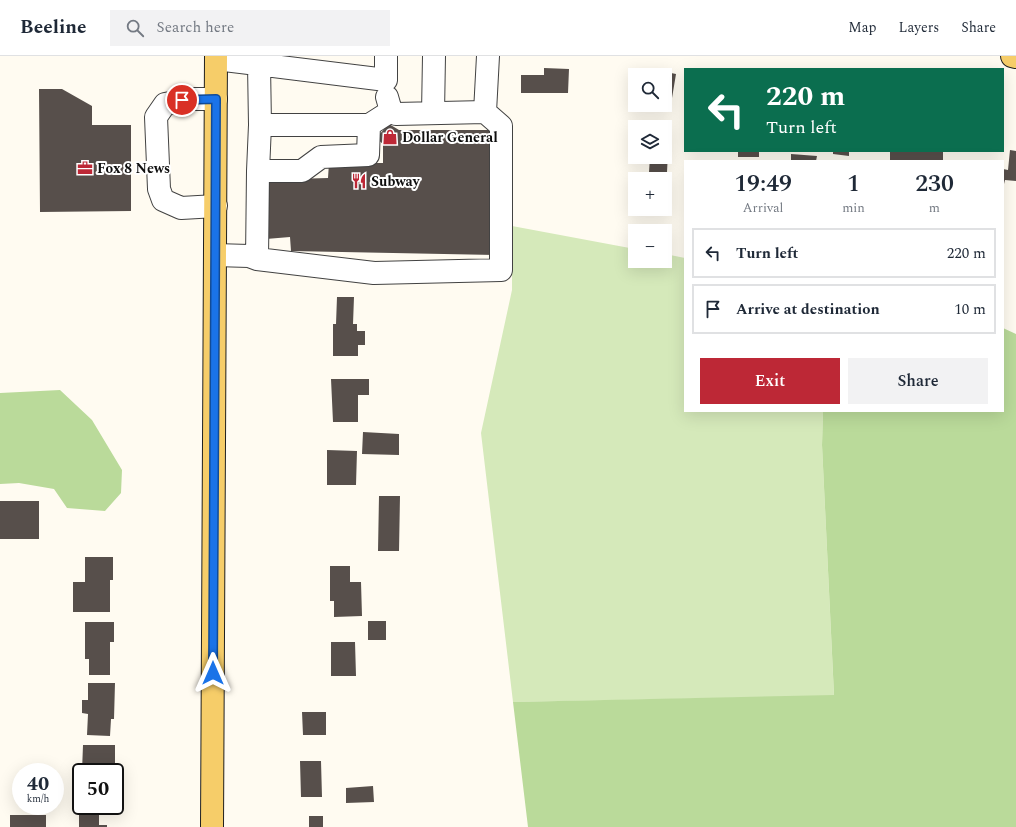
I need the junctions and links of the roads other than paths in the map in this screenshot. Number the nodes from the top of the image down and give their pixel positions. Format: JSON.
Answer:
{"nodes":[{"id":1,"x":386,"y":56,"type":"edge"},
{"id":2,"x":434,"y":56,"type":"edge"},
{"id":3,"x":488,"y":56,"type":"edge"},
{"id":4,"x":1012,"y":56,"type":"edge"},
{"id":5,"x":1016,"y":57,"type":"edge"},
{"id":6,"x":216,"y":58,"type":"edge"},
{"id":7,"x":259,"y":65,"type":"junction"},
{"id":8,"x":386,"y":80,"type":"junction"},
{"id":9,"x":216,"y":99,"type":"junction"},
{"id":10,"x":391,"y":111,"type":"junction"},
{"id":11,"x":485,"y":112,"type":"junction"},
{"id":12,"x":433,"y":113,"type":"junction"},
{"id":13,"x":260,"y":125,"type":"junction"},
{"id":14,"x":369,"y":125,"type":"junction"},
{"id":15,"x":258,"y":171,"type":"junction"},
{"id":16,"x":216,"y":206,"type":"junction"},
{"id":17,"x":215,"y":255,"type":"junction"},
{"id":18,"x":257,"y":259,"type":"junction"},
{"id":19,"x":212,"y":827,"type":"edge"}],
"edges":[{"from":1,"to":8,"type":"lane"},
{"from":2,"to":12,"type":"lane"},
{"from":3,"to":11,"type":"lane"},
{"from":4,"to":5,"type":"main road"},
{"from":6,"to":7,"type":"lane"},
{"from":6,"to":9,"type":"main road"},
{"from":7,"to":8,"type":"lane"},
{"from":7,"to":13,"type":"lane"},
{"from":8,"to":10,"type":"lane"},
{"from":9,"to":16,"type":"main road"},
{"from":9,"to":16,"type":"lane"},
{"from":10,"to":12,"type":"lane"},
{"from":10,"to":14,"type":"lane"},
{"from":11,"to":12,"type":"lane"},
{"from":11,"to":18,"type":"lane"},
{"from":13,"to":14,"type":"lane"},
{"from":13,"to":15,"type":"lane"},
{"from":14,"to":15,"type":"lane"},
{"from":15,"to":18,"type":"lane"},
{"from":16,"to":17,"type":"main road"},
{"from":17,"to":18,"type":"lane"},
{"from":17,"to":19,"type":"main road"}]}
